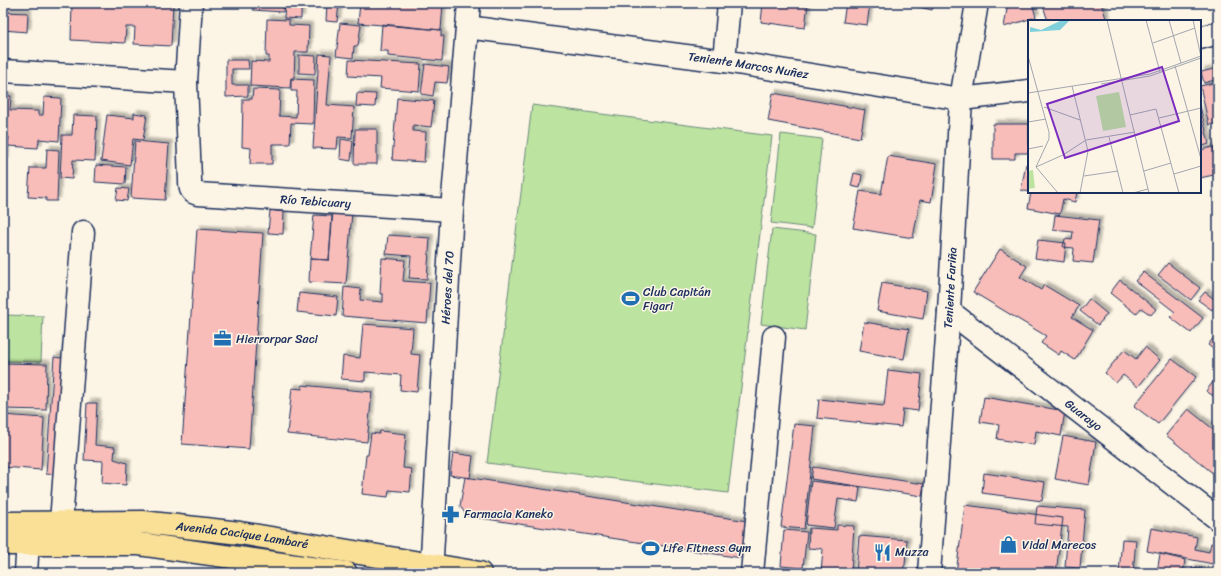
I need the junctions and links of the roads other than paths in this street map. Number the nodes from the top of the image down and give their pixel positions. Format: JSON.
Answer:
{"nodes":[{"id":1,"x":191,"y":3,"type":"edge"},
{"id":2,"x":469,"y":3,"type":"edge"},
{"id":3,"x":729,"y":3,"type":"edge"},
{"id":4,"x":977,"y":3,"type":"edge"},
{"id":5,"x":467,"y":27,"type":"junction"},
{"id":6,"x":1218,"y":33,"type":"edge"},
{"id":7,"x":1201,"y":38,"type":"edge"},
{"id":8,"x":724,"y":61,"type":"junction"},
{"id":9,"x":3,"y":71,"type":"edge"},
{"id":10,"x":186,"y":82,"type":"junction"},
{"id":11,"x":1028,"y":91,"type":"edge"},
{"id":12,"x":961,"y":99,"type":"junction"},
{"id":13,"x":452,"y":210,"type":"junction"},
{"id":14,"x":83,"y":232,"type":"dead end"},
{"id":15,"x":950,"y":311,"type":"junction"},
{"id":16,"x":774,"y":337,"type":"dead end"},
{"id":17,"x":1218,"y":519,"type":"edge"},
{"id":18,"x":61,"y":522,"type":"junction"},
{"id":19,"x":3,"y":523,"type":"edge"},
{"id":20,"x":28,"y":532,"type":"junction"},
{"id":21,"x":3,"y":544,"type":"edge"},
{"id":22,"x":431,"y":569,"type":"edge"},
{"id":23,"x":311,"y":570,"type":"edge"},
{"id":24,"x":26,"y":573,"type":"edge"},
{"id":25,"x":346,"y":573,"type":"edge"},
{"id":26,"x":480,"y":573,"type":"edge"},
{"id":27,"x":752,"y":573,"type":"edge"},
{"id":28,"x":929,"y":573,"type":"edge"}],
"edges":[{"from":1,"to":10,"type":"street"},
{"from":2,"to":5,"type":"street","name":"Héroes del 70"},
{"from":3,"to":8,"type":"street"},
{"from":4,"to":12,"type":"street","name":"Teniente Fariña"},
{"from":5,"to":8,"type":"street","name":"Teniente Marcos Nuñez"},
{"from":5,"to":13,"type":"street","name":"Héroes del 70"},
{"from":6,"to":7,"type":"street"},
{"from":8,"to":12,"type":"street","name":"Teniente Marcos Nuñez"},
{"from":9,"to":10,"type":"street"},
{"from":10,"to":13,"type":"street","name":"Río Tebicuary"},
{"from":11,"to":12,"type":"street","name":"Teniente Marcos Nuñez"},
{"from":12,"to":15,"type":"street","name":"Teniente Fariña"},
{"from":13,"to":22,"type":"street","name":"Héroes del 70"},
{"from":14,"to":18,"type":"street"},
{"from":15,"to":17,"type":"street","name":"Guarayo"},
{"from":15,"to":28,"type":"street","name":"Teniente Fariña"},
{"from":16,"to":27,"type":"street"},
{"from":18,"to":20,"type":"main road","name":"Avenida Cacique Lambaré"},
{"from":18,"to":22,"type":"main road","name":"Avenida Cacique Lambaré"},
{"from":19,"to":20,"type":"main road","name":"Avenida Cacique Lambaré"},
{"from":20,"to":21,"type":"main road","name":"Avenida Cacique Lambaré"},
{"from":20,"to":23,"type":"main road","name":"Avenida Cacique Lambaré"},
{"from":20,"to":24,"type":"street"},
{"from":22,"to":26,"type":"main road","name":"Avenida Cacique Lambaré"},
{"from":23,"to":25,"type":"main road","name":"Avenida Cacique Lambaré"}]}
